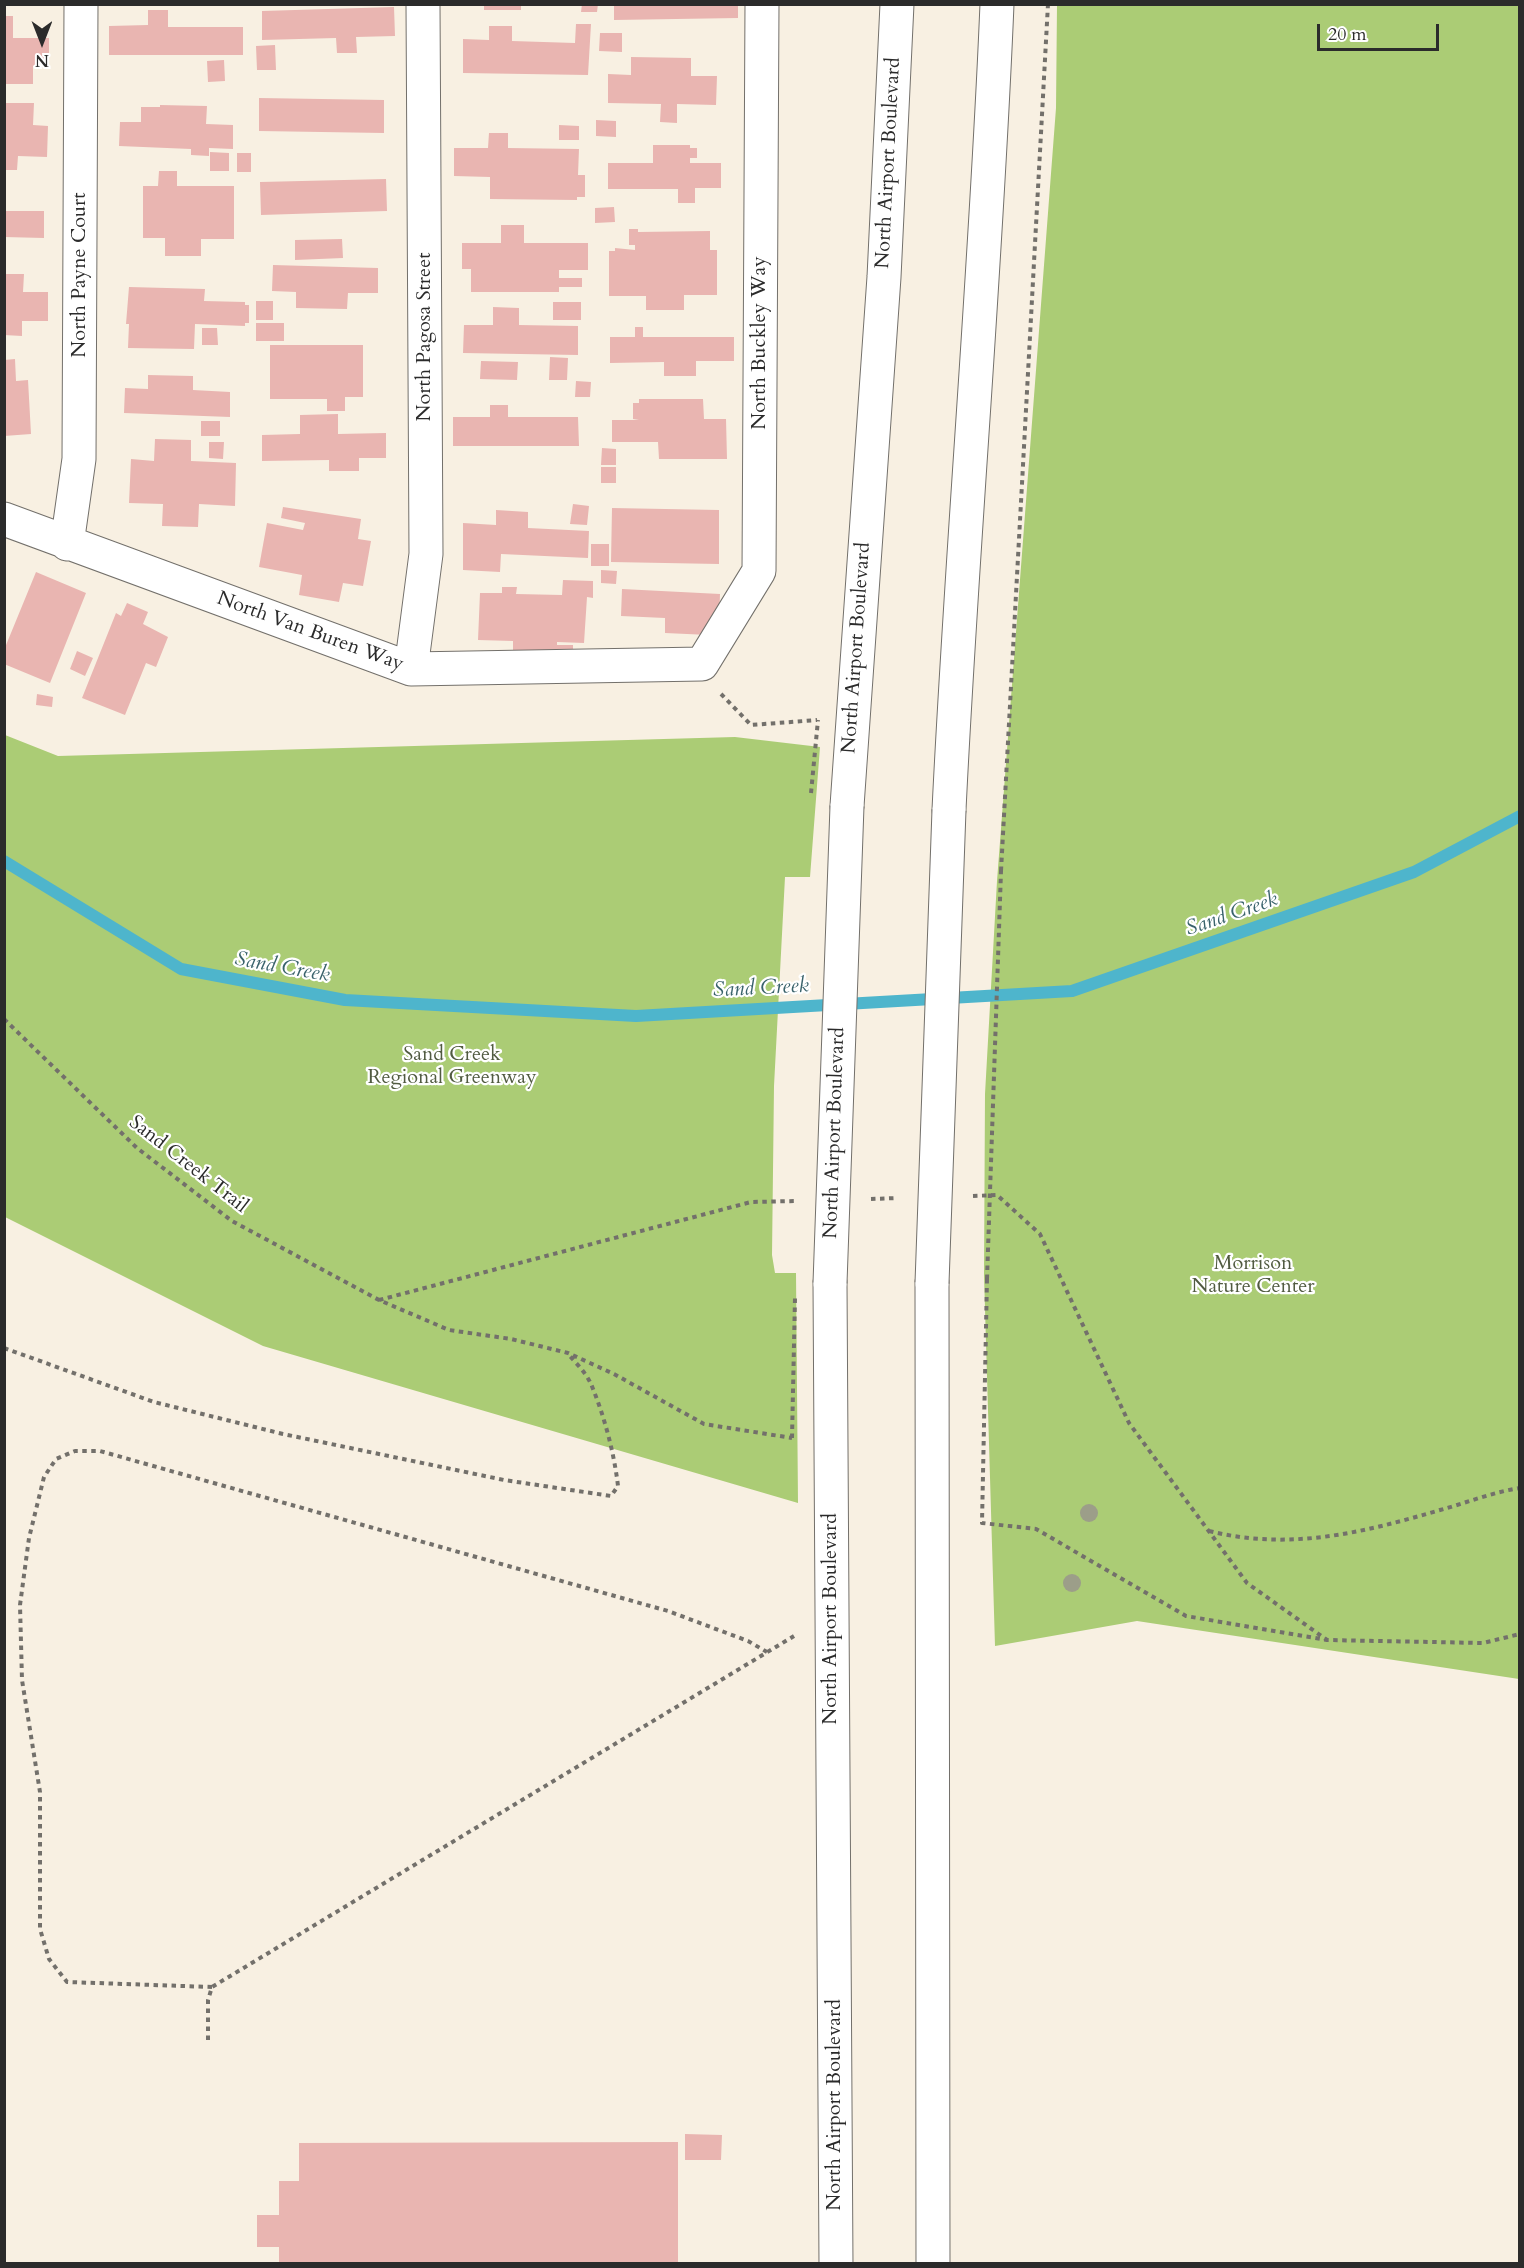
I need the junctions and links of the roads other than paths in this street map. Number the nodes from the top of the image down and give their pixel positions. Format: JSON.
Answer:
{"nodes":[{"id":1,"x":81,"y":4,"type":"edge"},
{"id":2,"x":423,"y":4,"type":"edge"},
{"id":3,"x":762,"y":4,"type":"edge"},
{"id":4,"x":897,"y":4,"type":"edge"},
{"id":5,"x":997,"y":4,"type":"edge"},
{"id":6,"x":4,"y":519,"type":"edge"},
{"id":7,"x":67,"y":544,"type":"junction"},
{"id":8,"x":702,"y":664,"type":"joint"},
{"id":9,"x":411,"y":669,"type":"junction"},
{"id":10,"x":836,"y":2264,"type":"edge"},
{"id":11,"x":933,"y":2264,"type":"edge"}],
"edges":[{"from":1,"to":7,"type":"main road","name":"North Payne Court"},
{"from":2,"to":9,"type":"main road","name":"North Pagosa Street"},
{"from":3,"to":8,"type":"main road","name":"North Buckley Way"},
{"from":4,"to":10,"type":"main road","name":"North Airport Boulevard","bridge":true},
{"from":5,"to":11,"type":"main road","bridge":true},
{"from":6,"to":7,"type":"main road","name":"North Van Buren Way"},
{"from":7,"to":9,"type":"main road","name":"North Van Buren Way"},
{"from":8,"to":9,"type":"main road","name":"North Van Buren Way"}]}
